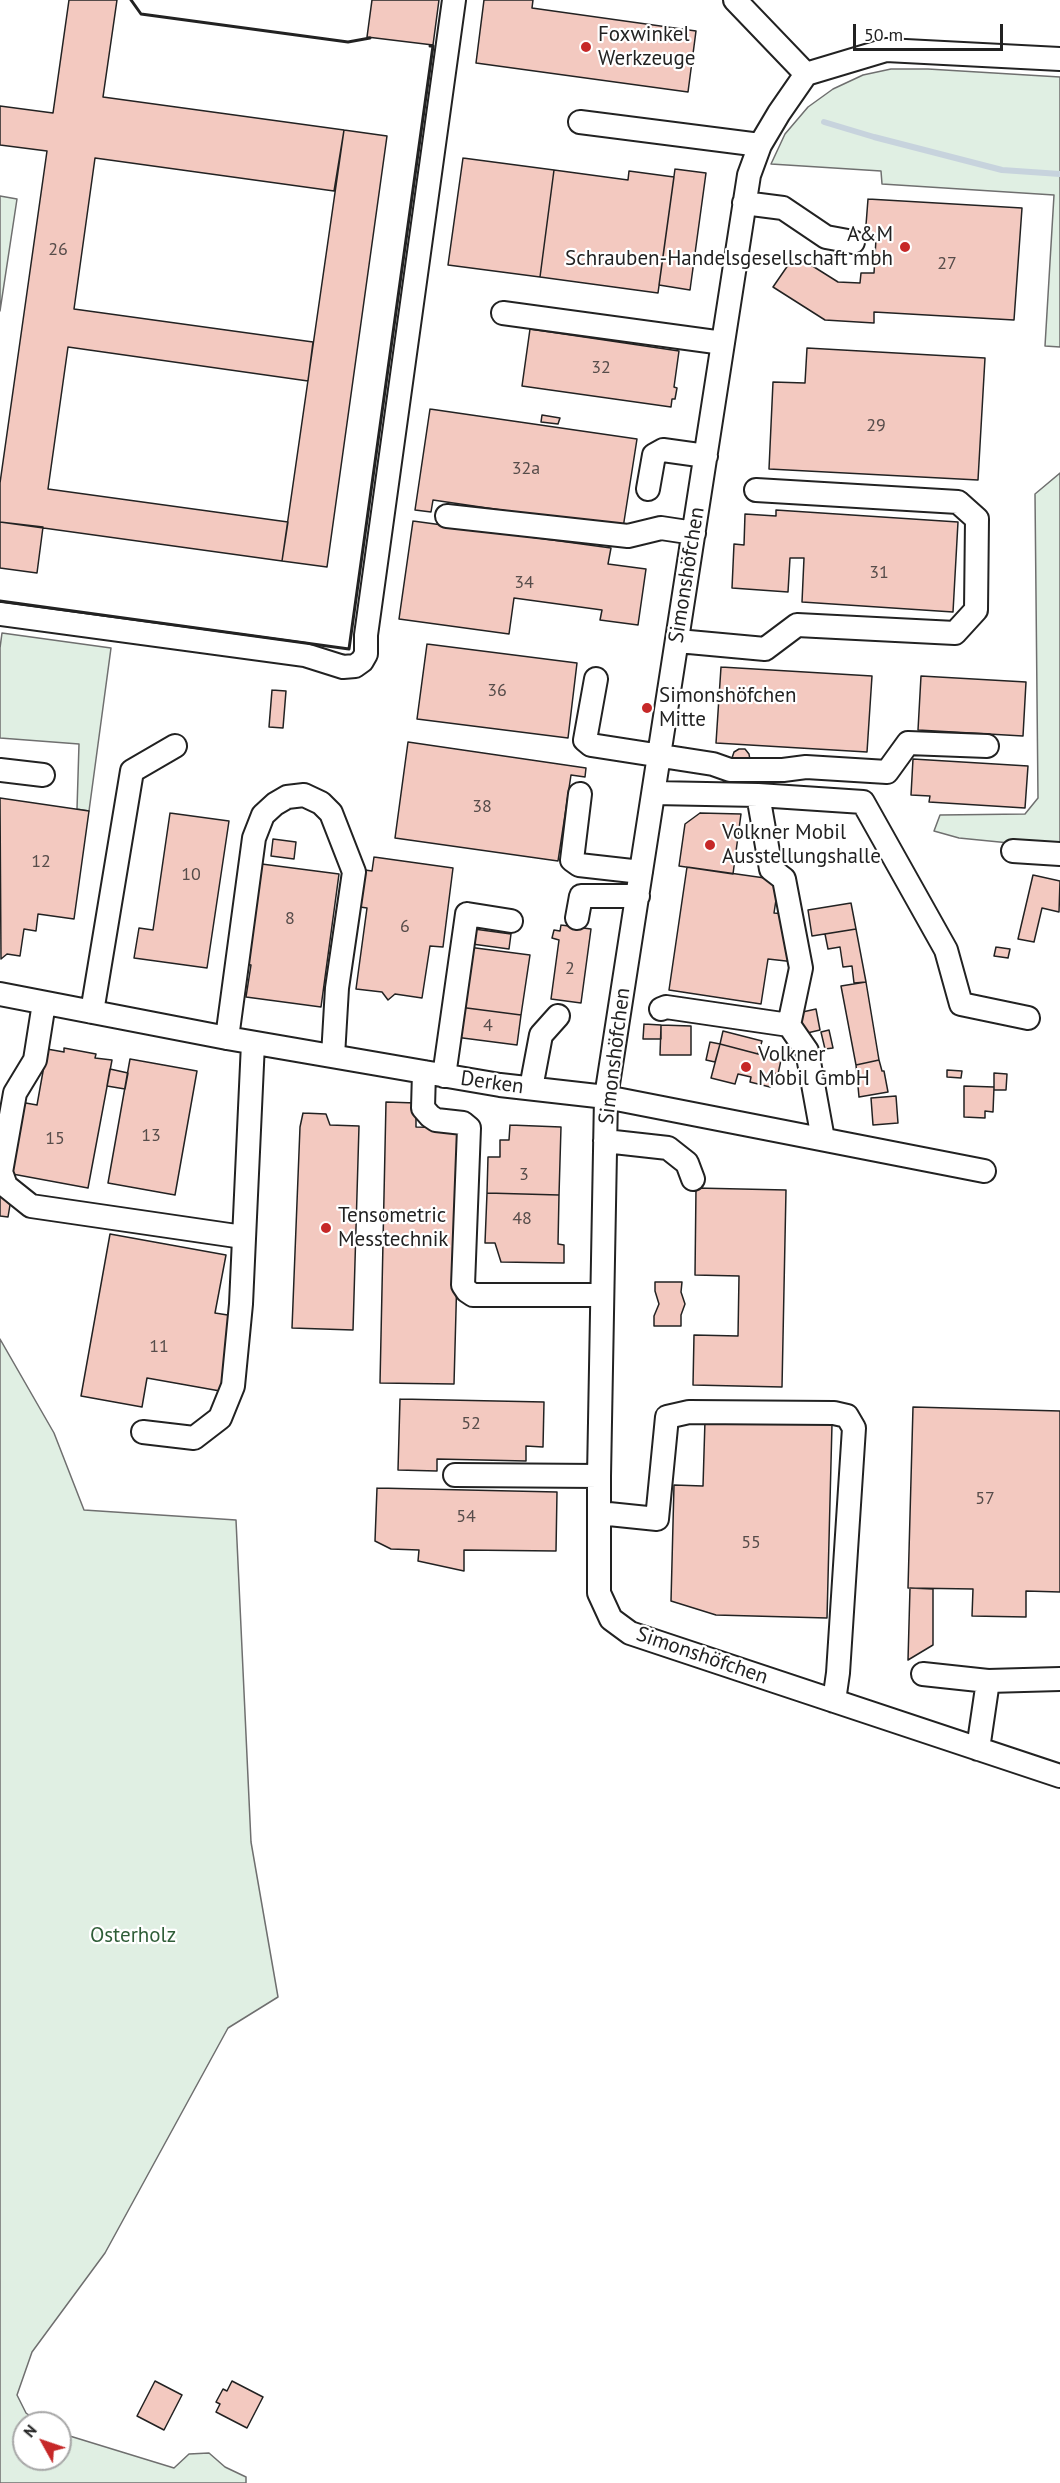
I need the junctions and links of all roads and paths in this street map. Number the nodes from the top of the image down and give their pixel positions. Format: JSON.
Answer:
{"nodes":[{"id":1,"x":454,"y":0,"type":"edge"},
{"id":2,"x":735,"y":0,"type":"edge"},
{"id":3,"x":1060,"y":59,"type":"edge"},
{"id":4,"x":806,"y":74,"type":"junction"},
{"id":5,"x":580,"y":122,"type":"dead end"},
{"id":6,"x":759,"y":145,"type":"junction"},
{"id":7,"x":744,"y":203,"type":"junction"},
{"id":8,"x":853,"y":242,"type":"dead end"},
{"id":9,"x":503,"y":313,"type":"dead end"},
{"id":10,"x":723,"y":343,"type":"junction"},
{"id":11,"x":705,"y":456,"type":"junction"},
{"id":12,"x":648,"y":489,"type":"dead end"},
{"id":13,"x":756,"y":490,"type":"dead end"},
{"id":14,"x":447,"y":516,"type":"dead end"},
{"id":15,"x":694,"y":533,"type":"junction"},
{"id":16,"x":0,"y":614,"type":"edge"},
{"id":17,"x":678,"y":641,"type":"junction"},
{"id":18,"x":596,"y":678,"type":"dead end"},
{"id":19,"x":175,"y":746,"type":"dead end"},
{"id":20,"x":987,"y":746,"type":"dead end"},
{"id":21,"x":660,"y":755,"type":"junction"},
{"id":22,"x":0,"y":770,"type":"edge"},
{"id":23,"x":43,"y":775,"type":"dead end"},
{"id":24,"x":654,"y":793,"type":"junction"},
{"id":25,"x":580,"y":794,"type":"dead end"},
{"id":26,"x":758,"y":795,"type":"junction"},
{"id":27,"x":1012,"y":851,"type":"dead end"},
{"id":28,"x":1060,"y":854,"type":"edge"},
{"id":29,"x":641,"y":872,"type":"junction"},
{"id":30,"x":638,"y":896,"type":"junction"},
{"id":31,"x":577,"y":918,"type":"dead end"},
{"id":32,"x":511,"y":921,"type":"dead end"},
{"id":33,"x":0,"y":994,"type":"edge"},
{"id":34,"x":44,"y":1003,"type":"junction"},
{"id":35,"x":661,"y":1009,"type":"dead end"},
{"id":36,"x":92,"y":1012,"type":"junction"},
{"id":37,"x":558,"y":1016,"type":"dead end"},
{"id":38,"x":1028,"y":1018,"type":"dead end"},
{"id":39,"x":789,"y":1025,"type":"junction"},
{"id":40,"x":227,"y":1038,"type":"junction"},
{"id":41,"x":253,"y":1043,"type":"junction"},
{"id":42,"x":333,"y":1056,"type":"junction"},
{"id":43,"x":434,"y":1074,"type":"junction"},
{"id":44,"x":531,"y":1088,"type":"junction"},
{"id":45,"x":606,"y":1097,"type":"junction"},
{"id":46,"x":824,"y":1139,"type":"junction"},
{"id":47,"x":605,"y":1141,"type":"junction"},
{"id":48,"x":984,"y":1171,"type":"dead end"},
{"id":49,"x":693,"y":1179,"type":"dead end"},
{"id":50,"x":243,"y":1237,"type":"junction"},
{"id":51,"x":602,"y":1295,"type":"junction"},
{"id":52,"x":143,"y":1432,"type":"dead end"},
{"id":53,"x":455,"y":1475,"type":"dead end"},
{"id":54,"x":599,"y":1476,"type":"junction"},
{"id":55,"x":599,"y":1513,"type":"junction"},
{"id":56,"x":923,"y":1674,"type":"dead end"},
{"id":57,"x":1060,"y":1679,"type":"edge"},
{"id":58,"x":988,"y":1681,"type":"junction"},
{"id":59,"x":834,"y":1701,"type":"junction"},
{"id":60,"x":978,"y":1749,"type":"junction"},
{"id":61,"x":1060,"y":1776,"type":"edge"}],
"edges":[{"from":1,"to":16,"type":"street"},
{"from":2,"to":4,"type":"street"},
{"from":3,"to":4,"type":"street"},
{"from":4,"to":6,"type":"street","name":"Simonshöfchen"},
{"from":5,"to":6,"type":"street"},
{"from":6,"to":7,"type":"street","name":"Simonshöfchen"},
{"from":7,"to":8,"type":"street"},
{"from":7,"to":10,"type":"street","name":"Simonshöfchen"},
{"from":9,"to":10,"type":"street"},
{"from":10,"to":11,"type":"street","name":"Simonshöfchen"},
{"from":11,"to":12,"type":"street"},
{"from":11,"to":15,"type":"street","name":"Simonshöfchen"},
{"from":13,"to":17,"type":"street"},
{"from":14,"to":15,"type":"street"},
{"from":15,"to":17,"type":"street","name":"Simonshöfchen"},
{"from":17,"to":21,"type":"street","name":"Simonshöfchen"},
{"from":18,"to":21,"type":"street"},
{"from":19,"to":36,"type":"street"},
{"from":20,"to":21,"type":"street"},
{"from":21,"to":24,"type":"street","name":"Simonshöfchen"},
{"from":22,"to":23,"type":"street"},
{"from":24,"to":26,"type":"street"},
{"from":24,"to":29,"type":"street","name":"Simonshöfchen"},
{"from":25,"to":29,"type":"street"},
{"from":26,"to":38,"type":"street"},
{"from":26,"to":39,"type":"street"},
{"from":27,"to":28,"type":"street"},
{"from":29,"to":30,"type":"street","name":"Simonshöfchen"},
{"from":30,"to":31,"type":"street"},
{"from":30,"to":45,"type":"street","name":"Simonshöfchen"},
{"from":32,"to":43,"type":"street"},
{"from":33,"to":34,"type":"street","name":"Derken"},
{"from":34,"to":36,"type":"street","name":"Derken"},
{"from":34,"to":50,"type":"street"},
{"from":35,"to":39,"type":"street"},
{"from":36,"to":40,"type":"street","name":"Derken"},
{"from":37,"to":44,"type":"street"},
{"from":39,"to":46,"type":"street"},
{"from":40,"to":41,"type":"street","name":"Derken"},
{"from":40,"to":42,"type":"street"},
{"from":41,"to":42,"type":"street","name":"Derken"},
{"from":41,"to":50,"type":"street"},
{"from":42,"to":43,"type":"street","name":"Derken"},
{"from":43,"to":44,"type":"street","name":"Derken"},
{"from":43,"to":51,"type":"street"},
{"from":44,"to":45,"type":"street","name":"Derken"},
{"from":45,"to":46,"type":"street","name":"Derken"},
{"from":45,"to":47,"type":"street","name":"Simonshöfchen"},
{"from":46,"to":48,"type":"street","name":"Derken"},
{"from":47,"to":49,"type":"street"},
{"from":47,"to":51,"type":"street","name":"Simonshöfchen"},
{"from":50,"to":52,"type":"street"},
{"from":51,"to":54,"type":"street","name":"Simonshöfchen"},
{"from":53,"to":54,"type":"street"},
{"from":54,"to":55,"type":"street","name":"Simonshöfchen"},
{"from":55,"to":59,"type":"street","name":"Simonshöfchen"},
{"from":55,"to":59,"type":"street"},
{"from":56,"to":58,"type":"street"},
{"from":57,"to":58,"type":"street"},
{"from":58,"to":60,"type":"street"},
{"from":59,"to":60,"type":"street","name":"Simonshöfchen"},
{"from":60,"to":61,"type":"street","name":"Simonshöfchen"}]}
